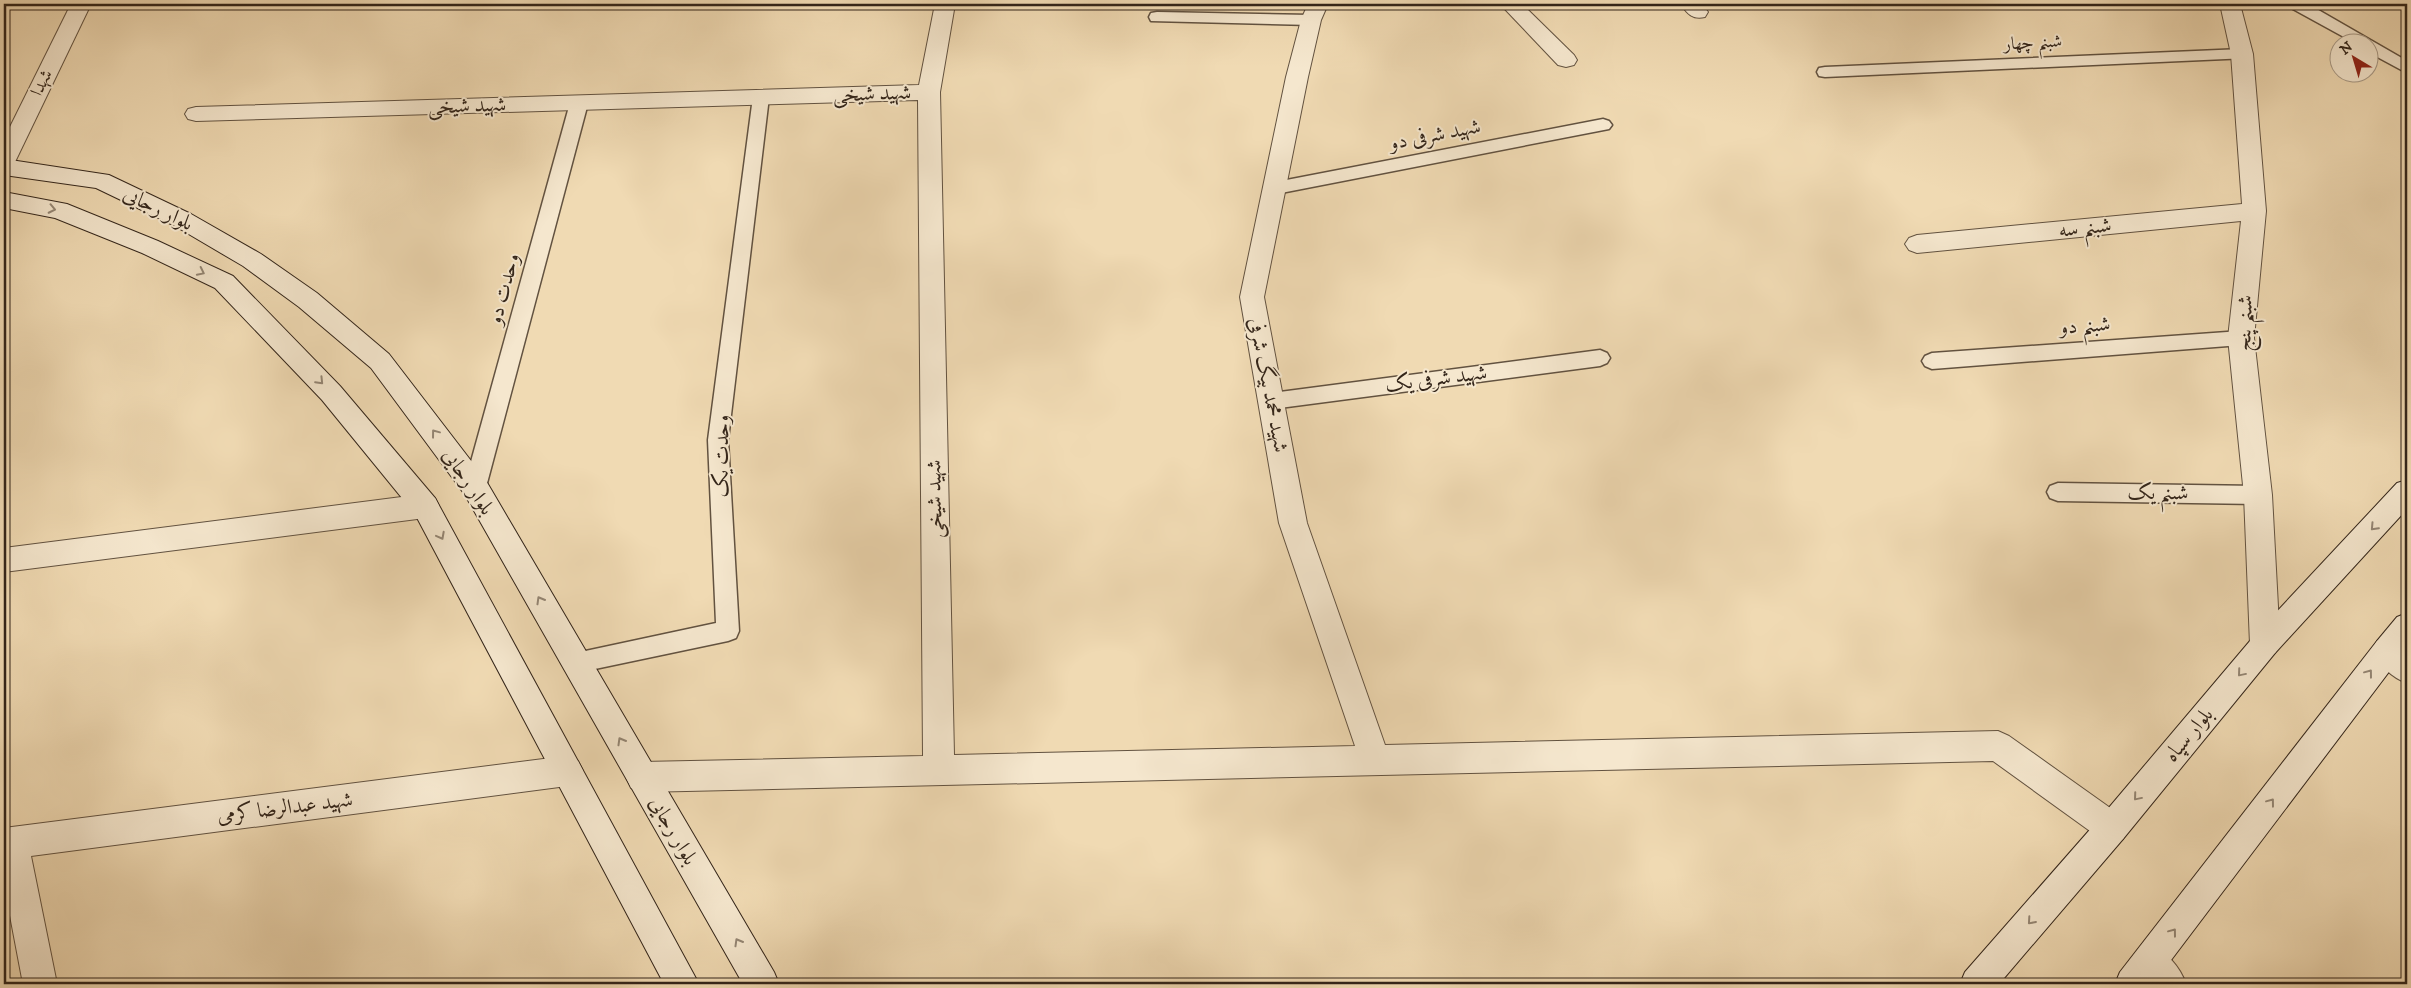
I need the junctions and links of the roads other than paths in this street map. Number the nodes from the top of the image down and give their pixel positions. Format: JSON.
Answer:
{"nodes":[{"id":1,"x":80,"y":4,"type":"edge"},
{"id":2,"x":945,"y":4,"type":"edge"},
{"id":3,"x":1510,"y":4,"type":"edge"},
{"id":4,"x":2230,"y":4,"type":"edge"},
{"id":5,"x":2297,"y":4,"type":"edge"},
{"id":6,"x":1315,"y":12,"type":"edge"},
{"id":7,"x":1157,"y":17,"type":"dead end"},
{"id":8,"x":2346,"y":32,"type":"edge"},
{"id":9,"x":2378,"y":51,"type":"edge"},
{"id":10,"x":2242,"y":54,"type":"junction"},
{"id":11,"x":1566,"y":60,"type":"dead end"},
{"id":12,"x":2407,"y":68,"type":"edge"},
{"id":13,"x":1825,"y":72,"type":"dead end"},
{"id":14,"x":929,"y":92,"type":"junction"},
{"id":15,"x":761,"y":97,"type":"junction"},
{"id":16,"x":580,"y":103,"type":"junction"},
{"id":17,"x":196,"y":114,"type":"dead end"},
{"id":18,"x":1603,"y":126,"type":"dead end"},
{"id":19,"x":4,"y":162,"type":"edge"},
{"id":20,"x":4,"y":167,"type":"edge"},
{"id":21,"x":1276,"y":188,"type":"junction"},
{"id":22,"x":4,"y":200,"type":"edge"},
{"id":23,"x":2254,"y":211,"type":"junction"},
{"id":24,"x":1917,"y":244,"type":"dead end"},
{"id":25,"x":2241,"y":338,"type":"junction"},
{"id":26,"x":1600,"y":358,"type":"dead end"},
{"id":27,"x":1932,"y":361,"type":"dead end"},
{"id":28,"x":1272,"y":401,"type":"junction"},
{"id":29,"x":475,"y":487,"type":"junction"},
{"id":30,"x":2407,"y":491,"type":"edge"},
{"id":31,"x":2058,"y":492,"type":"dead end"},
{"id":32,"x":2258,"y":495,"type":"junction"},
{"id":33,"x":425,"y":506,"type":"junction"},
{"id":34,"x":4,"y":560,"type":"edge"},
{"id":35,"x":2407,"y":626,"type":"edge"},
{"id":36,"x":2265,"y":644,"type":"junction"},
{"id":37,"x":2400,"y":656,"type":"edge"},
{"id":38,"x":576,"y":663,"type":"junction"},
{"id":39,"x":1375,"y":760,"type":"junction"},
{"id":40,"x":939,"y":770,"type":"junction"},
{"id":41,"x":567,"y":771,"type":"junction"},
{"id":42,"x":642,"y":776,"type":"junction"},
{"id":43,"x":2112,"y":828,"type":"junction"},
{"id":44,"x":8,"y":843,"type":"edge"},
{"id":45,"x":2150,"y":977,"type":"edge"},
{"id":46,"x":40,"y":984,"type":"edge"},
{"id":47,"x":682,"y":984,"type":"edge"},
{"id":48,"x":762,"y":984,"type":"edge"},
{"id":49,"x":1976,"y":984,"type":"edge"}],
"edges":[{"from":1,"to":19,"type":"street","name":"شهدا"},
{"from":2,"to":14,"type":"street"},
{"from":3,"to":11,"type":"street"},
{"from":4,"to":10,"type":"street","name":"شبنم پنج"},
{"from":5,"to":8,"type":"lane"},
{"from":6,"to":7,"type":"lane"},
{"from":6,"to":21,"type":"street","name":"شهید محمد بیگ شرفی"},
{"from":9,"to":12,"type":"lane"},
{"from":10,"to":13,"type":"lane","name":"شبنم چهار"},
{"from":10,"to":23,"type":"street","name":"شبنم پنج"},
{"from":14,"to":15,"type":"street","name":"شهید شیخی"},
{"from":14,"to":40,"type":"street","name":"شهید شیخی"},
{"from":15,"to":16,"type":"street","name":"شهید شیخی"},
{"from":15,"to":38,"type":"lane","name":"وحدت یک"},
{"from":16,"to":17,"type":"street","name":"شهید شیخی"},
{"from":16,"to":29,"type":"lane","name":"وحدت دو"},
{"from":18,"to":21,"type":"lane","name":"شهید شرفی دو"},
{"from":29,"to":20,"type":"street","name":"بلوار رجایی","one_way":true},
{"from":21,"to":28,"type":"street","name":"شهید محمد بیگ شرفی"},
{"from":22,"to":33,"type":"street","name":"بلوار رجایی","one_way":true},
{"from":23,"to":24,"type":"street","name":"شبنم سه"},
{"from":23,"to":25,"type":"street","name":"شبنم پنج"},
{"from":25,"to":27,"type":"lane","name":"شبنم دو"},
{"from":25,"to":32,"type":"street","name":"شبنم پنج"},
{"from":26,"to":28,"type":"lane","name":"شهید شرفی یک"},
{"from":28,"to":39,"type":"street","name":"شهید محمد بیگ شرفی"},
{"from":38,"to":29,"type":"street","name":"بلوار رجایی","one_way":true},
{"from":30,"to":36,"type":"street","name":"بلوار سپاه","one_way":true},
{"from":31,"to":32,"type":"lane","name":"شبنم یک"},
{"from":32,"to":36,"type":"street","name":"شبنم پنج"},
{"from":33,"to":34,"type":"street"},
{"from":33,"to":41,"type":"street","name":"بلوار رجایی","one_way":true},
{"from":35,"to":37,"type":"street"},
{"from":36,"to":43,"type":"street","name":"بلوار سپاه","one_way":true},
{"from":45,"to":37,"type":"street","one_way":true},
{"from":42,"to":38,"type":"street","name":"بلوار رجایی","one_way":true},
{"from":39,"to":40,"type":"street"},
{"from":39,"to":43,"type":"street"},
{"from":40,"to":42,"type":"street"},
{"from":41,"to":44,"type":"street","name":"شهید عبدالرضا کرمی"},
{"from":41,"to":47,"type":"street","name":"بلوار رجایی"},
{"from":48,"to":42,"type":"street","name":"بلوار رجایی","one_way":true},
{"from":43,"to":49,"type":"street","name":"بلوار سپاه","one_way":true},
{"from":44,"to":46,"type":"street"}]}
